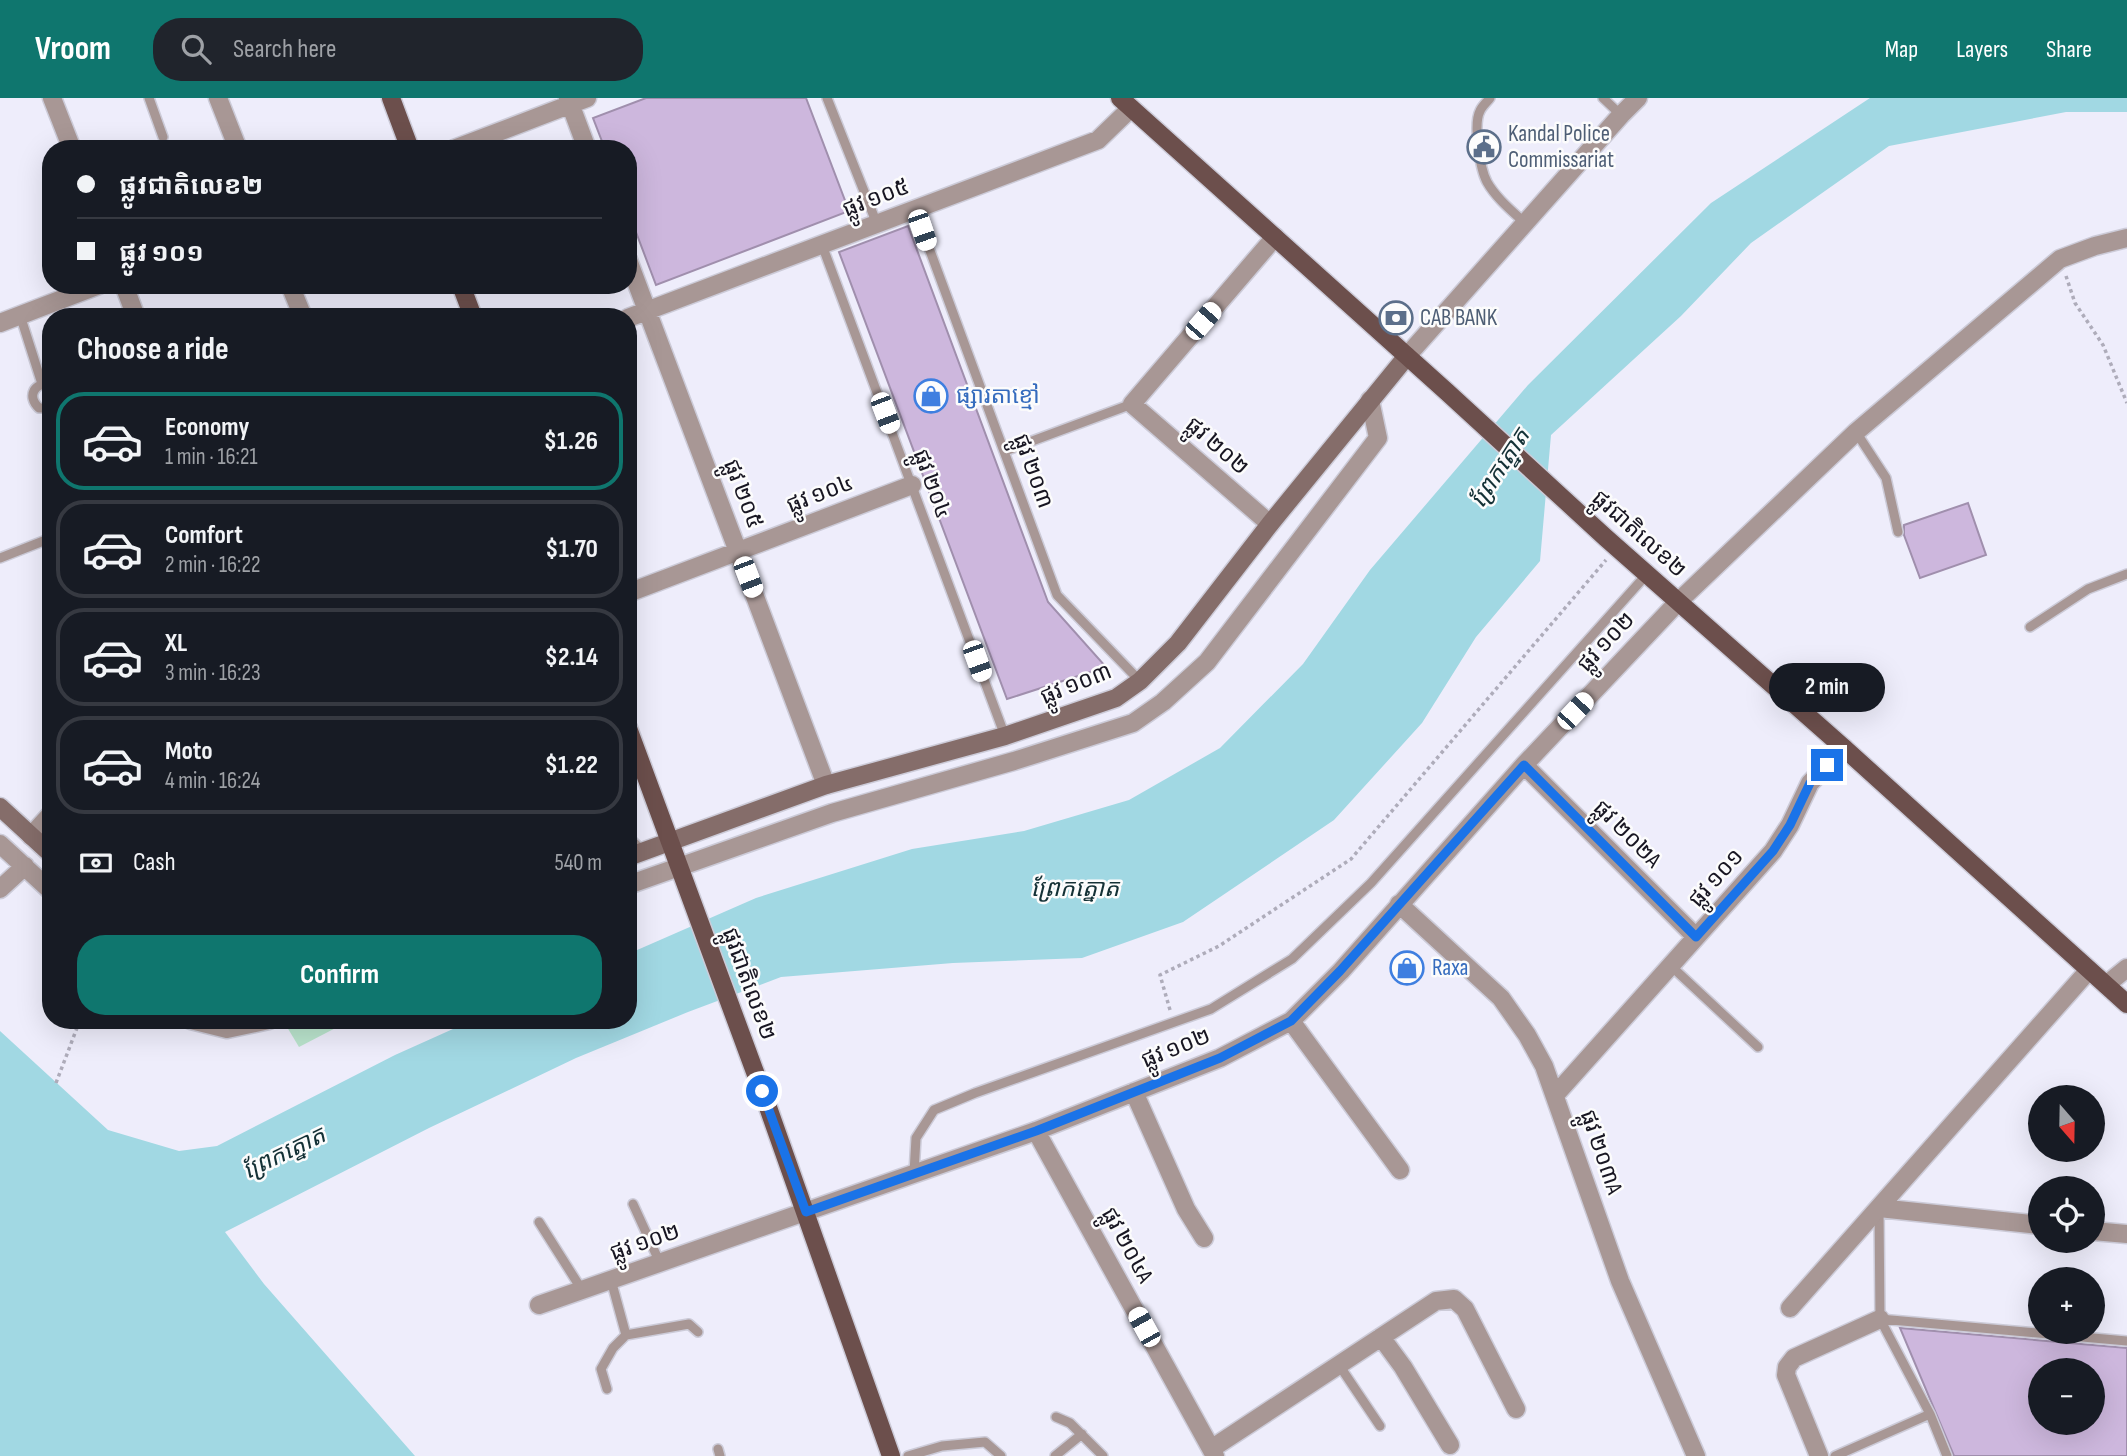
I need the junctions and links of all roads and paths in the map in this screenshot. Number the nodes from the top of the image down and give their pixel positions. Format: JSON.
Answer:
{"nodes":[{"id":1,"x":52,"y":98,"type":"edge"},
{"id":2,"x":149,"y":98,"type":"edge"},
{"id":3,"x":218,"y":98,"type":"edge"},
{"id":4,"x":391,"y":98,"type":"edge"},
{"id":5,"x":827,"y":98,"type":"edge"},
{"id":6,"x":1490,"y":98,"type":"edge"},
{"id":7,"x":1603,"y":98,"type":"edge"},
{"id":8,"x":1638,"y":98,"type":"edge"},
{"id":9,"x":575,"y":100,"type":"edge"},
{"id":10,"x":1126,"y":103,"type":"edge"},
{"id":11,"x":1621,"y":114,"type":"junction"},
{"id":12,"x":163,"y":137,"type":"dead end"},
{"id":13,"x":68,"y":140,"type":"edge"},
{"id":14,"x":234,"y":140,"type":"edge"},
{"id":15,"x":407,"y":140,"type":"edge"},
{"id":16,"x":476,"y":140,"type":"edge"},
{"id":17,"x":585,"y":140,"type":"edge"},
{"id":18,"x":915,"y":210,"type":"junction"},
{"id":19,"x":1525,"y":223,"type":"junction"},
{"id":20,"x":877,"y":224,"type":"junction"},
{"id":21,"x":1275,"y":237,"type":"junction"},
{"id":22,"x":2127,"y":238,"type":"edge"},
{"id":23,"x":822,"y":245,"type":"junction"},
{"id":24,"x":2060,"y":259,"type":"junction"},
{"id":25,"x":637,"y":283,"type":"edge"},
{"id":26,"x":75,"y":294,"type":"edge"},
{"id":27,"x":648,"y":311,"type":"junction"},
{"id":28,"x":20,"y":315,"type":"junction"},
{"id":29,"x":637,"y":315,"type":"edge"},
{"id":30,"x":0,"y":323,"type":"edge"},
{"id":31,"x":1407,"y":356,"type":"junction"},
{"id":32,"x":42,"y":373,"type":"edge"},
{"id":33,"x":42,"y":386,"type":"edge"},
{"id":34,"x":1370,"y":400,"type":"junction"},
{"id":35,"x":2127,"y":403,"type":"edge"},
{"id":36,"x":1132,"y":404,"type":"junction"},
{"id":37,"x":42,"y":408,"type":"edge"},
{"id":38,"x":1856,"y":432,"type":"junction"},
{"id":39,"x":1005,"y":452,"type":"junction"},
{"id":40,"x":912,"y":485,"type":"junction"},
{"id":41,"x":1270,"y":524,"type":"junction"},
{"id":42,"x":1899,"y":532,"type":"dead end"},
{"id":43,"x":42,"y":542,"type":"edge"},
{"id":44,"x":1611,"y":543,"type":"junction"},
{"id":45,"x":738,"y":551,"type":"junction"},
{"id":46,"x":0,"y":558,"type":"edge"},
{"id":47,"x":1647,"y":574,"type":"junction"},
{"id":48,"x":2127,"y":574,"type":"edge"},
{"id":49,"x":637,"y":590,"type":"edge"},
{"id":50,"x":1678,"y":602,"type":"junction"},
{"id":51,"x":2030,"y":626,"type":"dead end"},
{"id":52,"x":1140,"y":681,"type":"junction"},
{"id":53,"x":1005,"y":736,"type":"junction"},
{"id":54,"x":1844,"y":748,"type":"junction"},
{"id":55,"x":637,"y":754,"type":"edge"},
{"id":56,"x":1524,"y":765,"type":"junction"},
{"id":57,"x":826,"y":785,"type":"junction"},
{"id":58,"x":0,"y":807,"type":"edge"},
{"id":59,"x":42,"y":824,"type":"edge"},
{"id":60,"x":31,"y":836,"type":"junction"},
{"id":61,"x":671,"y":841,"type":"junction"},
{"id":62,"x":0,"y":844,"type":"edge"},
{"id":63,"x":42,"y":846,"type":"edge"},
{"id":64,"x":637,"y":855,"type":"edge"},
{"id":65,"x":25,"y":866,"type":"junction"},
{"id":66,"x":683,"y":871,"type":"junction"},
{"id":67,"x":42,"y":882,"type":"edge"},
{"id":68,"x":637,"y":883,"type":"edge"},
{"id":69,"x":0,"y":889,"type":"edge"},
{"id":70,"x":1399,"y":904,"type":"junction"},
{"id":71,"x":1696,"y":937,"type":"junction"},
{"id":72,"x":1671,"y":966,"type":"junction"},
{"id":73,"x":2127,"y":968,"type":"edge"},
{"id":74,"x":2089,"y":970,"type":"junction"},
{"id":75,"x":2106,"y":985,"type":"junction"},
{"id":76,"x":2127,"y":1004,"type":"edge"},
{"id":77,"x":1291,"y":1021,"type":"junction"},
{"id":78,"x":1173,"y":1022,"type":"junction"},
{"id":79,"x":77,"y":1029,"type":"edge"},
{"id":80,"x":1758,"y":1047,"type":"dead end"},
{"id":81,"x":56,"y":1083,"type":"dead end"},
{"id":82,"x":1134,"y":1092,"type":"junction"},
{"id":83,"x":1556,"y":1094,"type":"junction"},
{"id":84,"x":1036,"y":1131,"type":"junction"},
{"id":85,"x":1400,"y":1170,"type":"dead end"},
{"id":86,"x":914,"y":1174,"type":"junction"},
{"id":87,"x":633,"y":1205,"type":"dead end"},
{"id":88,"x":1879,"y":1208,"type":"junction"},
{"id":89,"x":806,"y":1212,"type":"junction"},
{"id":90,"x":539,"y":1222,"type":"dead end"},
{"id":91,"x":2028,"y":1224,"type":"edge"},
{"id":92,"x":2105,"y":1232,"type":"edge"},
{"id":93,"x":2127,"y":1234,"type":"edge"},
{"id":94,"x":1204,"y":1238,"type":"dead end"},
{"id":95,"x":660,"y":1263,"type":"junction"},
{"id":96,"x":611,"y":1280,"type":"junction"},
{"id":97,"x":583,"y":1290,"type":"junction"},
{"id":98,"x":539,"y":1305,"type":"dead end"},
{"id":99,"x":1790,"y":1308,"type":"dead end"},
{"id":100,"x":1880,"y":1319,"type":"junction"},
{"id":101,"x":698,"y":1332,"type":"dead end"},
{"id":102,"x":626,"y":1335,"type":"junction"},
{"id":103,"x":1381,"y":1338,"type":"junction"},
{"id":104,"x":2127,"y":1341,"type":"edge"},
{"id":105,"x":1339,"y":1366,"type":"junction"},
{"id":106,"x":607,"y":1389,"type":"dead end"},
{"id":107,"x":1516,"y":1409,"type":"dead end"},
{"id":108,"x":1930,"y":1414,"type":"junction"},
{"id":109,"x":1056,"y":1417,"type":"dead end"},
{"id":110,"x":1380,"y":1426,"type":"dead end"},
{"id":111,"x":1083,"y":1434,"type":"junction"},
{"id":112,"x":1450,"y":1445,"type":"dead end"},
{"id":113,"x":1213,"y":1452,"type":"edge"},
{"id":114,"x":891,"y":1456,"type":"edge"},
{"id":115,"x":908,"y":1456,"type":"edge"},
{"id":116,"x":1001,"y":1456,"type":"edge"},
{"id":117,"x":1055,"y":1456,"type":"edge"},
{"id":118,"x":1103,"y":1456,"type":"edge"},
{"id":119,"x":1696,"y":1456,"type":"edge"},
{"id":120,"x":1819,"y":1456,"type":"edge"},
{"id":121,"x":1835,"y":1456,"type":"edge"},
{"id":122,"x":1947,"y":1456,"type":"edge"}],
"edges":[{"from":1,"to":13,"type":"street"},
{"from":2,"to":12,"type":"lane"},
{"from":3,"to":14,"type":"street"},
{"from":4,"to":15,"type":"main road"},
{"from":5,"to":20,"type":"lane"},
{"from":6,"to":19,"type":"lane"},
{"from":7,"to":11,"type":"lane"},
{"from":8,"to":11,"type":"street"},
{"from":9,"to":16,"type":"street"},
{"from":9,"to":17,"type":"street"},
{"from":10,"to":18,"type":"street","name":"ផ្លូវ ១០៥"},
{"from":10,"to":21,"type":"main road","name":"ផ្លូវជាតិលេខ២"},
{"from":11,"to":19,"type":"street"},
{"from":18,"to":20,"type":"street","name":"ផ្លូវ ១០៥"},
{"from":18,"to":39,"type":"lane","name":"ផ្លូវ ២០៣"},
{"from":19,"to":31,"type":"street"},
{"from":20,"to":23,"type":"street","name":"ផ្លូវ ១០៥"},
{"from":21,"to":31,"type":"main road","name":"ផ្លូវជាតិលេខ២"},
{"from":21,"to":36,"type":"street"},
{"from":22,"to":24,"type":"street","name":"ផ្លូវ ១០២"},
{"from":23,"to":27,"type":"street","name":"ផ្លូវ ១០៥"},
{"from":23,"to":40,"type":"lane","name":"ផ្លូវ ២០៤"},
{"from":24,"to":35,"type":"path"},
{"from":24,"to":38,"type":"street","name":"ផ្លូវ ១០២"},
{"from":25,"to":27,"type":"street","name":"ផ្លូវ ២០៥"},
{"from":26,"to":28,"type":"street"},
{"from":27,"to":29,"type":"street","name":"ផ្លូវ ១០៥"},
{"from":27,"to":45,"type":"street","name":"ផ្លូវ ២០៥"},
{"from":28,"to":30,"type":"street"},
{"from":28,"to":32,"type":"lane"},
{"from":31,"to":34,"type":"street","name":"ផ្លូវ ១០៣"},
{"from":31,"to":44,"type":"main road","name":"ផ្លូវជាតិលេខ២"},
{"from":33,"to":37,"type":"lane"},
{"from":34,"to":41,"type":"street","name":"ផ្លូវ ១០៣"},
{"from":34,"to":66,"type":"street"},
{"from":36,"to":39,"type":"lane"},
{"from":36,"to":41,"type":"street","name":"ផ្លូវ ២០២"},
{"from":38,"to":42,"type":"lane"},
{"from":38,"to":50,"type":"street","name":"ផ្លូវ ១០២"},
{"from":39,"to":52,"type":"lane","name":"ផ្លូវ ២០៣"},
{"from":40,"to":45,"type":"street","name":"ផ្លូវ ១០៤"},
{"from":40,"to":53,"type":"lane","name":"ផ្លូវ ២០៤"},
{"from":41,"to":52,"type":"street","name":"ផ្លូវ ១០៣"},
{"from":43,"to":46,"type":"lane"},
{"from":44,"to":47,"type":"main road","name":"ផ្លូវជាតិលេខ២"},
{"from":44,"to":78,"type":"path"},
{"from":45,"to":49,"type":"street","name":"ផ្លូវ ១០៤"},
{"from":45,"to":57,"type":"street","name":"ផ្លូវ ២០៥"},
{"from":47,"to":50,"type":"main road","name":"ផ្លូវជាតិលេខ២"},
{"from":47,"to":78,"type":"lane"},
{"from":48,"to":51,"type":"lane"},
{"from":50,"to":54,"type":"main road","name":"ផ្លូវជាតិលេខ២"},
{"from":50,"to":56,"type":"street","name":"ផ្លូវ ១០២"},
{"from":52,"to":53,"type":"street","name":"ផ្លូវ ១០៣"},
{"from":53,"to":57,"type":"street","name":"ផ្លូវ ១០៣"},
{"from":54,"to":71,"type":"street","name":"ផ្លូវ ១០១"},
{"from":54,"to":74,"type":"main road","name":"ផ្លូវជាតិលេខ២"},
{"from":55,"to":61,"type":"main road","name":"ផ្លូវជាតិលេខ២"},
{"from":56,"to":70,"type":"street","name":"ផ្លូវ ១០២"},
{"from":56,"to":71,"type":"street","name":"ផ្លូវ ២០២A"},
{"from":57,"to":61,"type":"street","name":"ផ្លូវ ១០៣"},
{"from":58,"to":60,"type":"street"},
{"from":59,"to":60,"type":"street"},
{"from":60,"to":63,"type":"street"},
{"from":61,"to":64,"type":"street","name":"ផ្លូវ ១០៣"},
{"from":61,"to":66,"type":"main road","name":"ផ្លូវជាតិលេខ២"},
{"from":62,"to":65,"type":"street"},
{"from":65,"to":67,"type":"street"},
{"from":65,"to":69,"type":"street"},
{"from":66,"to":68,"type":"street"},
{"from":66,"to":89,"type":"main road","name":"ផ្លូវជាតិលេខ២"},
{"from":70,"to":77,"type":"street","name":"ផ្លូវ ១០២"},
{"from":70,"to":83,"type":"street","name":"ផ្លូវ ២០៣A"},
{"from":71,"to":72,"type":"street","name":"ផ្លូវ ១០១"},
{"from":72,"to":80,"type":"lane"},
{"from":72,"to":83,"type":"street","name":"ផ្លូវ ១០១"},
{"from":73,"to":75,"type":"street"},
{"from":74,"to":75,"type":"main road","name":"ផ្លូវជាតិលេខ២"},
{"from":74,"to":88,"type":"street"},
{"from":75,"to":76,"type":"main road","name":"ផ្លូវជាតិលេខ២"},
{"from":77,"to":82,"type":"street","name":"ផ្លូវ ១០២"},
{"from":77,"to":85,"type":"street"},
{"from":78,"to":86,"type":"lane"},
{"from":79,"to":81,"type":"path"},
{"from":82,"to":84,"type":"street","name":"ផ្លូវ ១០២"},
{"from":82,"to":94,"type":"street"},
{"from":83,"to":119,"type":"street","name":"ផ្លូវ ២០៣A"},
{"from":84,"to":86,"type":"street","name":"ផ្លូវ ១០២"},
{"from":84,"to":113,"type":"street","name":"ផ្លូវ ២០៤A"},
{"from":86,"to":89,"type":"street","name":"ផ្លូវ ១០២"},
{"from":87,"to":95,"type":"lane"},
{"from":88,"to":91,"type":"street"},
{"from":88,"to":99,"type":"street"},
{"from":88,"to":100,"type":"lane"},
{"from":89,"to":95,"type":"street","name":"ផ្លូវ ១០២"},
{"from":89,"to":114,"type":"main road","name":"ផ្លូវជាតិលេខ២"},
{"from":90,"to":97,"type":"lane"},
{"from":92,"to":93,"type":"street"},
{"from":95,"to":96,"type":"street","name":"ផ្លូវ ១០២"},
{"from":96,"to":97,"type":"street","name":"ផ្លូវ ១០២"},
{"from":96,"to":102,"type":"lane"},
{"from":97,"to":98,"type":"street","name":"ផ្លូវ ១០២"},
{"from":100,"to":104,"type":"lane"},
{"from":100,"to":108,"type":"lane"},
{"from":100,"to":120,"type":"street"},
{"from":101,"to":102,"type":"lane"},
{"from":102,"to":106,"type":"lane"},
{"from":103,"to":105,"type":"street"},
{"from":103,"to":107,"type":"street"},
{"from":103,"to":112,"type":"street"},
{"from":105,"to":110,"type":"lane"},
{"from":105,"to":113,"type":"street"},
{"from":108,"to":121,"type":"lane"},
{"from":108,"to":122,"type":"lane"},
{"from":109,"to":111,"type":"lane"},
{"from":111,"to":117,"type":"lane"},
{"from":111,"to":118,"type":"lane"},
{"from":115,"to":116,"type":"lane"}]}
